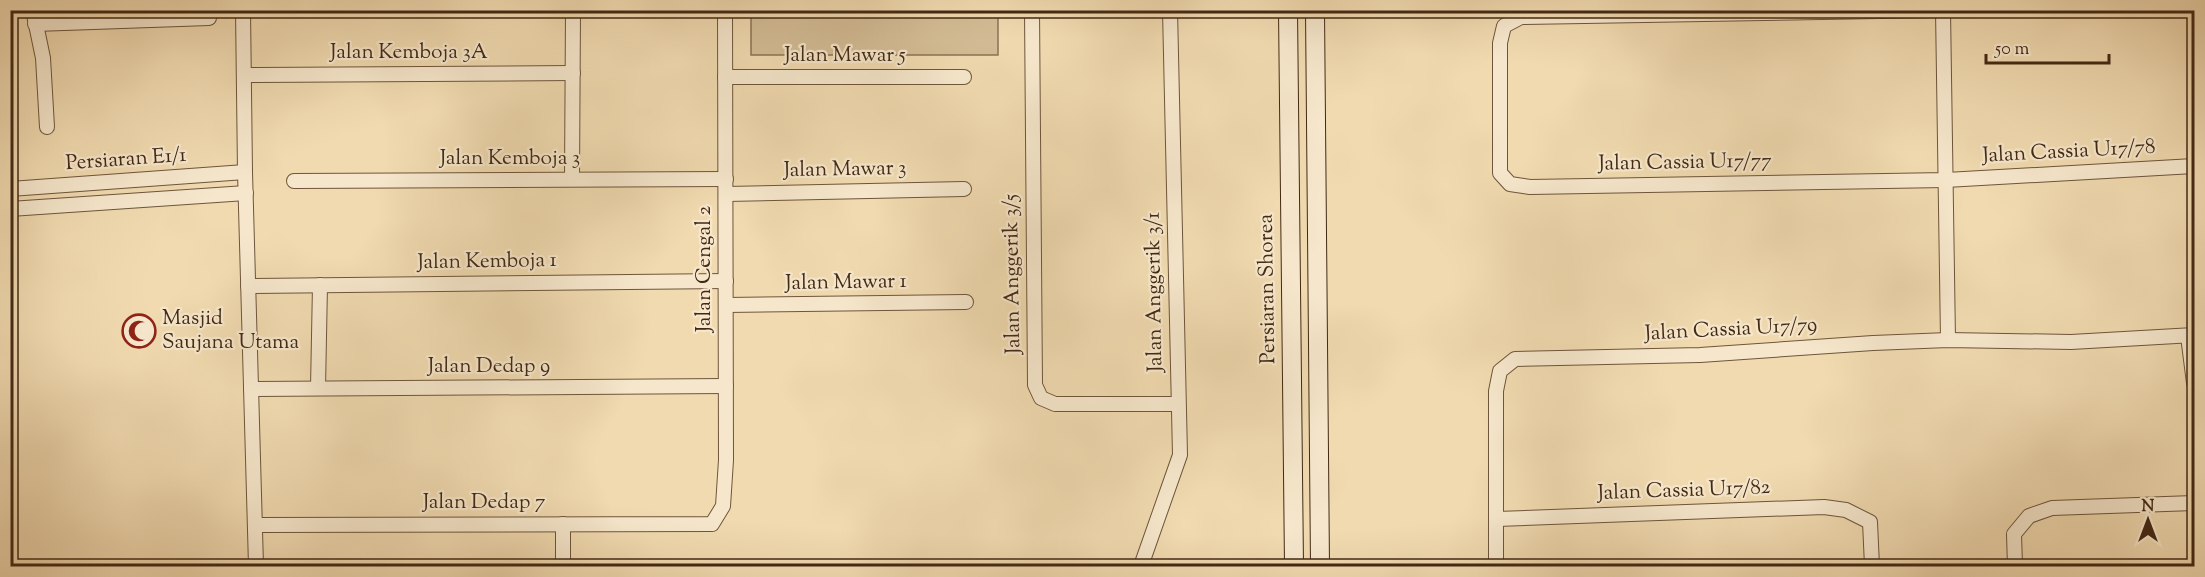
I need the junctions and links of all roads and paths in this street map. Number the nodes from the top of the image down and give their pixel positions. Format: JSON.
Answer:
{"nodes":[{"id":1,"x":243,"y":10,"type":"edge"},
{"id":2,"x":573,"y":10,"type":"edge"},
{"id":3,"x":725,"y":10,"type":"edge"},
{"id":4,"x":1032,"y":10,"type":"edge"},
{"id":5,"x":1170,"y":10,"type":"edge"},
{"id":6,"x":1288,"y":10,"type":"edge"},
{"id":7,"x":1315,"y":10,"type":"edge"},
{"id":8,"x":1938,"y":10,"type":"edge"},
{"id":9,"x":1943,"y":10,"type":"edge"},
{"id":10,"x":34,"y":17,"type":"edge"},
{"id":11,"x":209,"y":18,"type":"dead end"},
{"id":12,"x":573,"y":73,"type":"junction"},
{"id":13,"x":245,"y":75,"type":"junction"},
{"id":14,"x":725,"y":77,"type":"junction"},
{"id":15,"x":964,"y":77,"type":"dead end"},
{"id":16,"x":47,"y":127,"type":"dead end"},
{"id":17,"x":2194,"y":166,"type":"edge"},
{"id":18,"x":2194,"y":171,"type":"edge"},
{"id":19,"x":245,"y":172,"type":"junction"},
{"id":20,"x":726,"y":179,"type":"junction"},
{"id":21,"x":572,"y":180,"type":"junction"},
{"id":22,"x":1946,"y":180,"type":"junction"},
{"id":23,"x":294,"y":181,"type":"dead end"},
{"id":24,"x":10,"y":189,"type":"edge"},
{"id":25,"x":964,"y":189,"type":"dead end"},
{"id":26,"x":246,"y":193,"type":"junction"},
{"id":27,"x":726,"y":194,"type":"junction"},
{"id":28,"x":10,"y":209,"type":"edge"},
{"id":29,"x":726,"y":281,"type":"junction"},
{"id":30,"x":320,"y":285,"type":"junction"},
{"id":31,"x":248,"y":286,"type":"junction"},
{"id":32,"x":966,"y":302,"type":"dead end"},
{"id":33,"x":726,"y":305,"type":"junction"},
{"id":34,"x":2191,"y":336,"type":"edge"},
{"id":35,"x":1948,"y":340,"type":"junction"},
{"id":36,"x":2194,"y":383,"type":"edge"},
{"id":37,"x":726,"y":386,"type":"junction"},
{"id":38,"x":318,"y":388,"type":"junction"},
{"id":39,"x":251,"y":389,"type":"junction"},
{"id":40,"x":1178,"y":404,"type":"junction"},
{"id":41,"x":2194,"y":503,"type":"edge"},
{"id":42,"x":1497,"y":519,"type":"junction"},
{"id":43,"x":563,"y":524,"type":"junction"},
{"id":44,"x":712,"y":524,"type":"joint"},
{"id":45,"x":255,"y":525,"type":"junction"},
{"id":46,"x":1318,"y":563,"type":"edge"},
{"id":47,"x":256,"y":567,"type":"edge"},
{"id":48,"x":563,"y":567,"type":"edge"},
{"id":49,"x":1141,"y":567,"type":"edge"},
{"id":50,"x":1294,"y":567,"type":"edge"},
{"id":51,"x":1496,"y":567,"type":"edge"},
{"id":52,"x":1872,"y":567,"type":"edge"},
{"id":53,"x":2015,"y":567,"type":"edge"}],
"edges":[{"from":1,"to":13,"type":"street"},
{"from":2,"to":12,"type":"street"},
{"from":3,"to":14,"type":"street","name":"Jalan Cengal 2"},
{"from":4,"to":40,"type":"street","name":"Jalan Anggerik 3/5"},
{"from":5,"to":40,"type":"street","name":"Jalan Anggerik 3/1"},
{"from":6,"to":50,"type":"main road","name":"Persiaran Shorea"},
{"from":7,"to":46,"type":"main road"},
{"from":8,"to":22,"type":"street","name":"Jalan Cassia U17/77"},
{"from":9,"to":22,"type":"street"},
{"from":10,"to":11,"type":"street"},
{"from":10,"to":16,"type":"street"},
{"from":12,"to":13,"type":"street","name":"Jalan Kemboja 3A"},
{"from":12,"to":21,"type":"street"},
{"from":13,"to":19,"type":"street"},
{"from":14,"to":15,"type":"street","name":"Jalan Mawar 5"},
{"from":14,"to":20,"type":"street","name":"Jalan Cengal 2"},
{"from":17,"to":18,"type":"street"},
{"from":17,"to":22,"type":"street","name":"Jalan Cassia U17/78"},
{"from":19,"to":24,"type":"street","name":"Persiaran E1/1"},
{"from":19,"to":26,"type":"street"},
{"from":20,"to":21,"type":"street","name":"Jalan Kemboja 3"},
{"from":20,"to":27,"type":"street","name":"Jalan Cengal 2"},
{"from":21,"to":23,"type":"street","name":"Jalan Kemboja 3"},
{"from":22,"to":35,"type":"street"},
{"from":25,"to":27,"type":"street","name":"Jalan Mawar 3"},
{"from":26,"to":28,"type":"street"},
{"from":26,"to":31,"type":"street"},
{"from":27,"to":29,"type":"street","name":"Jalan Cengal 2"},
{"from":29,"to":30,"type":"street","name":"Jalan Kemboja 1"},
{"from":29,"to":33,"type":"street","name":"Jalan Cengal 2"},
{"from":30,"to":31,"type":"street","name":"Jalan Kemboja 1"},
{"from":30,"to":38,"type":"street"},
{"from":31,"to":39,"type":"street"},
{"from":32,"to":33,"type":"street","name":"Jalan Mawar 1"},
{"from":33,"to":37,"type":"street","name":"Jalan Cengal 2"},
{"from":34,"to":35,"type":"street","name":"Jalan Cassia U17/79"},
{"from":34,"to":36,"type":"street"},
{"from":35,"to":42,"type":"street","name":"Jalan Cassia U17/79"},
{"from":37,"to":38,"type":"street","name":"Jalan Dedap 9"},
{"from":37,"to":44,"type":"street","name":"Jalan Cengal 2"},
{"from":38,"to":39,"type":"street","name":"Jalan Dedap 9"},
{"from":39,"to":45,"type":"street"},
{"from":40,"to":49,"type":"street","name":"Jalan Anggerik 3/1"},
{"from":41,"to":53,"type":"street"},
{"from":42,"to":51,"type":"street"},
{"from":42,"to":52,"type":"street","name":"Jalan Cassia U17/82"},
{"from":43,"to":44,"type":"street","name":"Jalan Dedap 7"},
{"from":43,"to":45,"type":"street","name":"Jalan Dedap 7"},
{"from":43,"to":48,"type":"street"},
{"from":45,"to":47,"type":"street"}]}
